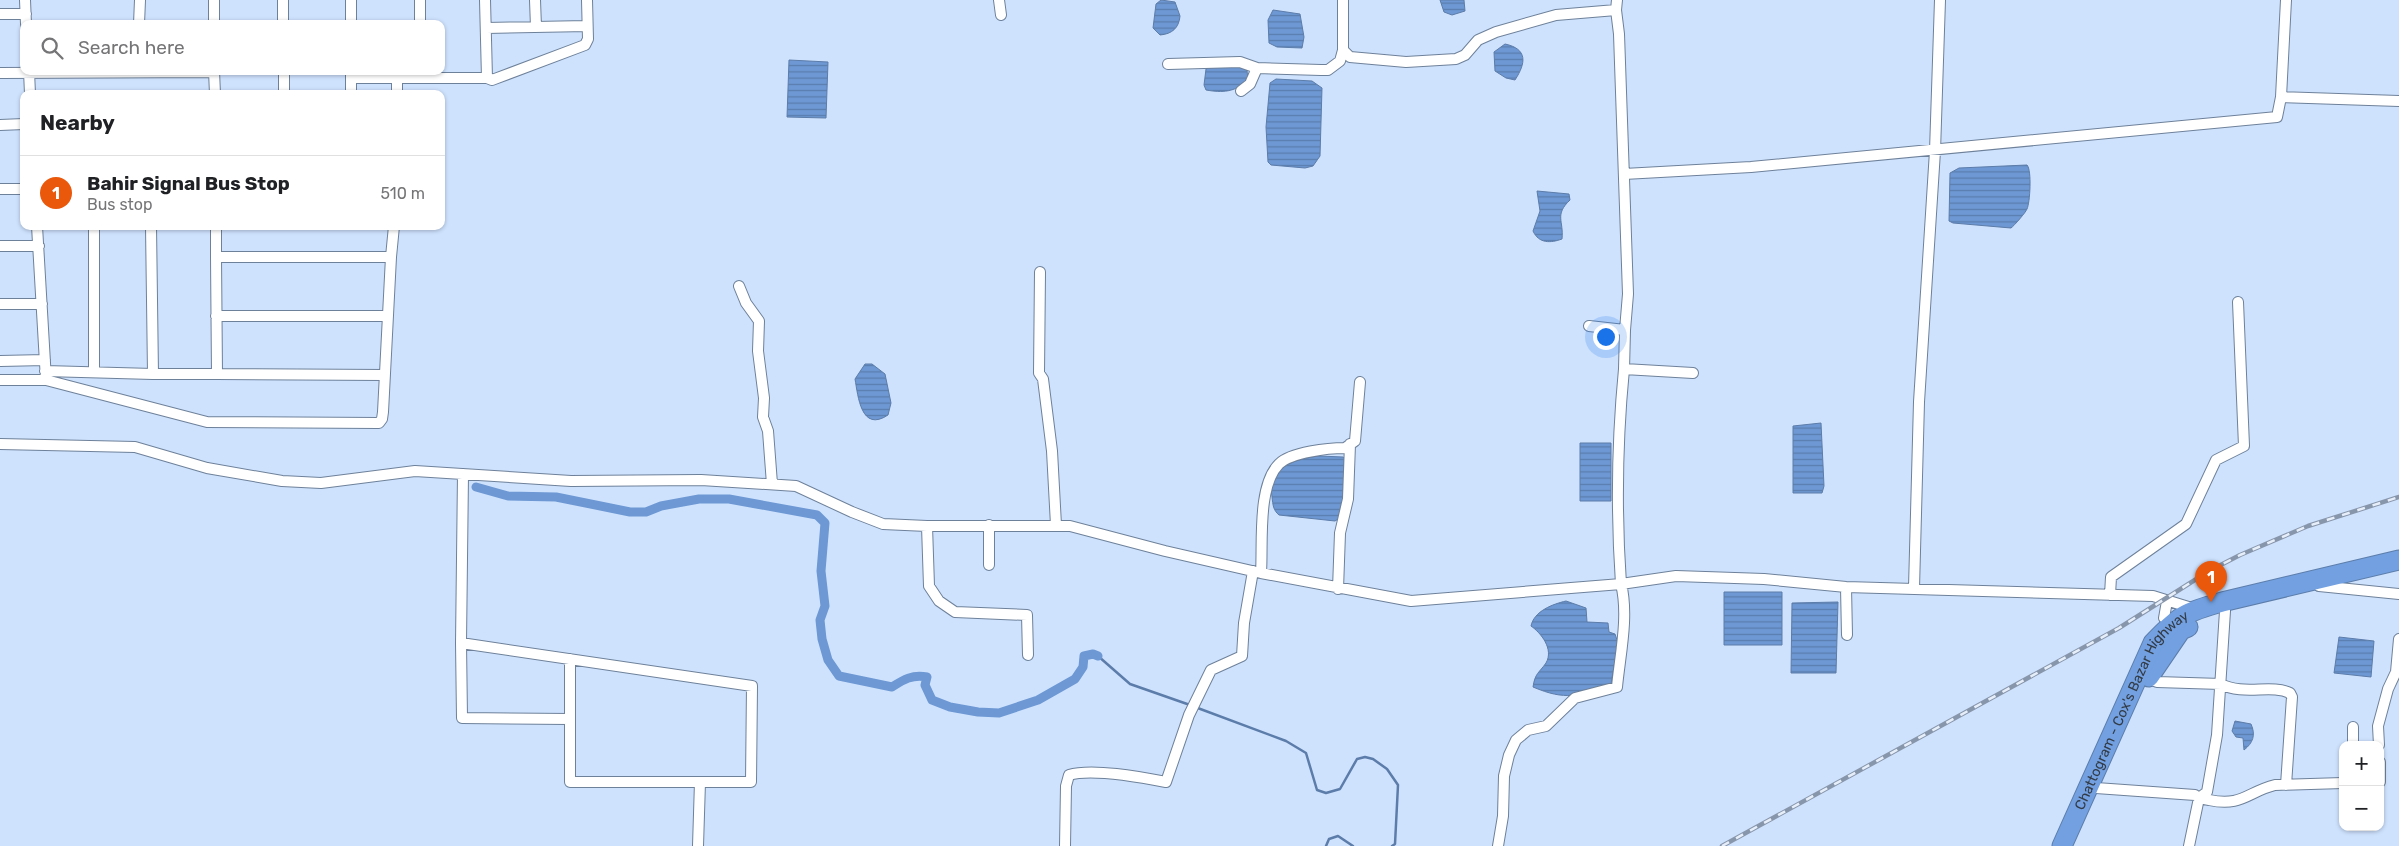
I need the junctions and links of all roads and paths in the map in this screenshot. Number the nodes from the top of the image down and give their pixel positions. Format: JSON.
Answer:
{"nodes":[{"id":1,"x":25,"y":0,"type":"edge"},
{"id":2,"x":140,"y":0,"type":"edge"},
{"id":3,"x":214,"y":0,"type":"edge"},
{"id":4,"x":283,"y":0,"type":"edge"},
{"id":5,"x":351,"y":0,"type":"edge"},
{"id":6,"x":420,"y":0,"type":"edge"},
{"id":7,"x":486,"y":0,"type":"edge"},
{"id":8,"x":535,"y":0,"type":"edge"},
{"id":9,"x":587,"y":0,"type":"edge"},
{"id":10,"x":999,"y":0,"type":"edge"},
{"id":11,"x":1344,"y":0,"type":"edge"},
{"id":12,"x":1940,"y":0,"type":"edge"},
{"id":13,"x":2286,"y":0,"type":"edge"},
{"id":14,"x":1616,"y":5,"type":"edge"},
{"id":15,"x":0,"y":14,"type":"edge"},
{"id":16,"x":1002,"y":15,"type":"dead end"},
{"id":17,"x":26,"y":19,"type":"edge"},
{"id":18,"x":139,"y":20,"type":"edge"},
{"id":19,"x":214,"y":20,"type":"edge"},
{"id":20,"x":283,"y":20,"type":"edge"},
{"id":21,"x":351,"y":20,"type":"edge"},
{"id":22,"x":420,"y":20,"type":"edge"},
{"id":23,"x":588,"y":26,"type":"junction"},
{"id":24,"x":536,"y":27,"type":"junction"},
{"id":25,"x":486,"y":28,"type":"junction"},
{"id":26,"x":1343,"y":50,"type":"junction"},
{"id":27,"x":1168,"y":64,"type":"dead end"},
{"id":28,"x":1256,"y":68,"type":"junction"},
{"id":29,"x":20,"y":72,"type":"edge"},
{"id":30,"x":0,"y":73,"type":"edge"},
{"id":31,"x":29,"y":75,"type":"edge"},
{"id":32,"x":214,"y":75,"type":"edge"},
{"id":33,"x":284,"y":75,"type":"edge"},
{"id":34,"x":351,"y":75,"type":"edge"},
{"id":35,"x":412,"y":75,"type":"edge"},
{"id":36,"x":437,"y":75,"type":"edge"},
{"id":37,"x":397,"y":77,"type":"junction"},
{"id":38,"x":487,"y":78,"type":"junction"},
{"id":39,"x":30,"y":90,"type":"edge"},
{"id":40,"x":215,"y":90,"type":"edge"},
{"id":41,"x":284,"y":90,"type":"edge"},
{"id":42,"x":351,"y":90,"type":"edge"},
{"id":43,"x":396,"y":90,"type":"edge"},
{"id":44,"x":1241,"y":91,"type":"dead end"},
{"id":45,"x":2281,"y":97,"type":"junction"},
{"id":46,"x":2399,"y":101,"type":"edge"},
{"id":47,"x":20,"y":124,"type":"edge"},
{"id":48,"x":0,"y":125,"type":"edge"},
{"id":49,"x":1935,"y":151,"type":"junction"},
{"id":50,"x":1624,"y":174,"type":"junction"},
{"id":51,"x":0,"y":189,"type":"edge"},
{"id":52,"x":20,"y":189,"type":"edge"},
{"id":53,"x":38,"y":230,"type":"edge"},
{"id":54,"x":94,"y":230,"type":"edge"},
{"id":55,"x":151,"y":230,"type":"edge"},
{"id":56,"x":216,"y":230,"type":"edge"},
{"id":57,"x":394,"y":230,"type":"edge"},
{"id":58,"x":0,"y":246,"type":"edge"},
{"id":59,"x":38,"y":246,"type":"junction"},
{"id":60,"x":391,"y":257,"type":"junction"},
{"id":61,"x":216,"y":258,"type":"junction"},
{"id":62,"x":1040,"y":272,"type":"dead end"},
{"id":63,"x":739,"y":286,"type":"dead end"},
{"id":64,"x":2238,"y":302,"type":"dead end"},
{"id":65,"x":0,"y":304,"type":"edge"},
{"id":66,"x":42,"y":304,"type":"junction"},
{"id":67,"x":216,"y":316,"type":"junction"},
{"id":68,"x":388,"y":316,"type":"junction"},
{"id":69,"x":1589,"y":326,"type":"dead end"},
{"id":70,"x":1625,"y":330,"type":"junction"},
{"id":71,"x":45,"y":360,"type":"junction"},
{"id":72,"x":0,"y":361,"type":"edge"},
{"id":73,"x":1624,"y":369,"type":"junction"},
{"id":74,"x":94,"y":372,"type":"junction"},
{"id":75,"x":1693,"y":373,"type":"dead end"},
{"id":76,"x":152,"y":374,"type":"junction"},
{"id":77,"x":217,"y":374,"type":"junction"},
{"id":78,"x":385,"y":374,"type":"junction"},
{"id":79,"x":46,"y":376,"type":"junction"},
{"id":80,"x":0,"y":380,"type":"edge"},
{"id":81,"x":1360,"y":382,"type":"dead end"},
{"id":82,"x":0,"y":444,"type":"edge"},
{"id":83,"x":1350,"y":444,"type":"junction"},
{"id":84,"x":464,"y":474,"type":"junction"},
{"id":85,"x":772,"y":484,"type":"junction"},
{"id":86,"x":989,"y":525,"type":"junction"},
{"id":87,"x":1056,"y":525,"type":"junction"},
{"id":88,"x":927,"y":526,"type":"junction"},
{"id":89,"x":2399,"y":560,"type":"edge"},
{"id":90,"x":989,"y":565,"type":"dead end"},
{"id":91,"x":2399,"y":571,"type":"edge"},
{"id":92,"x":1257,"y":572,"type":"junction"},
{"id":93,"x":2318,"y":583,"type":"junction"},
{"id":94,"x":1621,"y":584,"type":"junction"},
{"id":95,"x":1846,"y":587,"type":"junction"},
{"id":96,"x":1914,"y":588,"type":"junction"},
{"id":97,"x":1338,"y":589,"type":"junction"},
{"id":98,"x":2399,"y":594,"type":"edge"},
{"id":99,"x":2110,"y":595,"type":"junction"},
{"id":100,"x":2167,"y":601,"type":"junction"},
{"id":101,"x":2224,"y":607,"type":"junction"},
{"id":102,"x":2196,"y":609,"type":"junction"},
{"id":103,"x":2164,"y":618,"type":"dead end"},
{"id":104,"x":1847,"y":635,"type":"dead end"},
{"id":105,"x":2399,"y":640,"type":"edge"},
{"id":106,"x":461,"y":642,"type":"junction"},
{"id":107,"x":1028,"y":655,"type":"dead end"},
{"id":108,"x":570,"y":659,"type":"junction"},
{"id":109,"x":2148,"y":678,"type":"junction"},
{"id":110,"x":2221,"y":684,"type":"junction"},
{"id":111,"x":570,"y":719,"type":"junction"},
{"id":112,"x":2353,"y":727,"type":"dead end"},
{"id":113,"x":2352,"y":741,"type":"edge"},
{"id":114,"x":2379,"y":741,"type":"edge"},
{"id":115,"x":700,"y":782,"type":"junction"},
{"id":116,"x":2339,"y":783,"type":"edge"},
{"id":117,"x":2286,"y":785,"type":"junction"},
{"id":118,"x":2096,"y":788,"type":"junction"},
{"id":119,"x":2199,"y":798,"type":"junction"},
{"id":120,"x":698,"y":846,"type":"edge"},
{"id":121,"x":1065,"y":846,"type":"edge"},
{"id":122,"x":1498,"y":846,"type":"edge"},
{"id":123,"x":2062,"y":846,"type":"edge"},
{"id":124,"x":2070,"y":846,"type":"edge"},
{"id":125,"x":2189,"y":846,"type":"edge"}],
"edges":[{"from":1,"to":17,"type":"street"},
{"from":2,"to":18,"type":"street"},
{"from":3,"to":19,"type":"street"},
{"from":4,"to":20,"type":"street"},
{"from":5,"to":21,"type":"street"},
{"from":6,"to":22,"type":"street"},
{"from":7,"to":25,"type":"street"},
{"from":8,"to":24,"type":"street"},
{"from":9,"to":23,"type":"street"},
{"from":10,"to":16,"type":"street"},
{"from":11,"to":26,"type":"street"},
{"from":12,"to":49,"type":"street"},
{"from":13,"to":45,"type":"street"},
{"from":14,"to":26,"type":"street"},
{"from":14,"to":50,"type":"street"},
{"from":15,"to":17,"type":"street"},
{"from":23,"to":24,"type":"street"},
{"from":23,"to":38,"type":"street"},
{"from":24,"to":25,"type":"street"},
{"from":25,"to":38,"type":"street"},
{"from":26,"to":28,"type":"street"},
{"from":27,"to":28,"type":"street"},
{"from":28,"to":44,"type":"street"},
{"from":29,"to":30,"type":"street"},
{"from":31,"to":39,"type":"street"},
{"from":32,"to":40,"type":"street"},
{"from":33,"to":41,"type":"street"},
{"from":34,"to":37,"type":"street"},
{"from":34,"to":42,"type":"street"},
{"from":35,"to":37,"type":"street"},
{"from":36,"to":38,"type":"street"},
{"from":37,"to":43,"type":"street"},
{"from":45,"to":46,"type":"street"},
{"from":45,"to":49,"type":"street"},
{"from":47,"to":48,"type":"street"},
{"from":49,"to":50,"type":"street"},
{"from":49,"to":96,"type":"street"},
{"from":50,"to":70,"type":"street"},
{"from":51,"to":52,"type":"street"},
{"from":53,"to":59,"type":"street"},
{"from":54,"to":74,"type":"street"},
{"from":55,"to":76,"type":"street"},
{"from":56,"to":61,"type":"street"},
{"from":57,"to":60,"type":"street"},
{"from":58,"to":59,"type":"street"},
{"from":59,"to":66,"type":"street"},
{"from":60,"to":61,"type":"street"},
{"from":60,"to":68,"type":"street"},
{"from":61,"to":67,"type":"street"},
{"from":62,"to":87,"type":"street"},
{"from":63,"to":85,"type":"street"},
{"from":64,"to":99,"type":"street"},
{"from":65,"to":66,"type":"street"},
{"from":66,"to":71,"type":"street"},
{"from":67,"to":68,"type":"street"},
{"from":67,"to":77,"type":"street"},
{"from":68,"to":78,"type":"street"},
{"from":69,"to":70,"type":"street"},
{"from":70,"to":73,"type":"street"},
{"from":71,"to":72,"type":"street"},
{"from":71,"to":79,"type":"street"},
{"from":73,"to":75,"type":"street"},
{"from":73,"to":94,"type":"street"},
{"from":74,"to":76,"type":"street"},
{"from":74,"to":79,"type":"street"},
{"from":76,"to":77,"type":"street"},
{"from":77,"to":78,"type":"street"},
{"from":78,"to":79,"type":"street"},
{"from":79,"to":80,"type":"street"},
{"from":81,"to":83,"type":"street"},
{"from":82,"to":84,"type":"street"},
{"from":83,"to":92,"type":"street"},
{"from":83,"to":97,"type":"street"},
{"from":84,"to":85,"type":"street"},
{"from":84,"to":106,"type":"street"},
{"from":85,"to":88,"type":"street"},
{"from":86,"to":87,"type":"street"},
{"from":86,"to":88,"type":"street"},
{"from":86,"to":90,"type":"street"},
{"from":87,"to":92,"type":"street"},
{"from":88,"to":107,"type":"street"},
{"from":89,"to":93,"type":"highway"},
{"from":91,"to":93,"type":"highway"},
{"from":92,"to":97,"type":"street"},
{"from":92,"to":121,"type":"street"},
{"from":93,"to":98,"type":"street"},
{"from":93,"to":101,"type":"highway"},
{"from":94,"to":95,"type":"street"},
{"from":94,"to":97,"type":"street"},
{"from":94,"to":122,"type":"street"},
{"from":95,"to":96,"type":"street"},
{"from":95,"to":104,"type":"street"},
{"from":96,"to":99,"type":"street"},
{"from":99,"to":100,"type":"street"},
{"from":100,"to":102,"type":"street"},
{"from":100,"to":103,"type":"street"},
{"from":101,"to":102,"type":"highway","name":"Chattogram - Cox's Bazar Highway"},
{"from":101,"to":109,"type":"highway"},
{"from":101,"to":110,"type":"street"},
{"from":102,"to":123,"type":"highway","name":"Chattogram - Cox's Bazar Highway"},
{"from":105,"to":114,"type":"street"},
{"from":106,"to":108,"type":"street"},
{"from":106,"to":111,"type":"street"},
{"from":108,"to":111,"type":"street"},
{"from":108,"to":115,"type":"street"},
{"from":109,"to":110,"type":"street"},
{"from":109,"to":118,"type":"highway"},
{"from":110,"to":117,"type":"street"},
{"from":110,"to":119,"type":"street"},
{"from":111,"to":115,"type":"street"},
{"from":112,"to":113,"type":"street"},
{"from":115,"to":120,"type":"street"},
{"from":116,"to":117,"type":"street"},
{"from":117,"to":119,"type":"street"},
{"from":118,"to":119,"type":"street"},
{"from":118,"to":124,"type":"highway"},
{"from":119,"to":125,"type":"street"}]}
